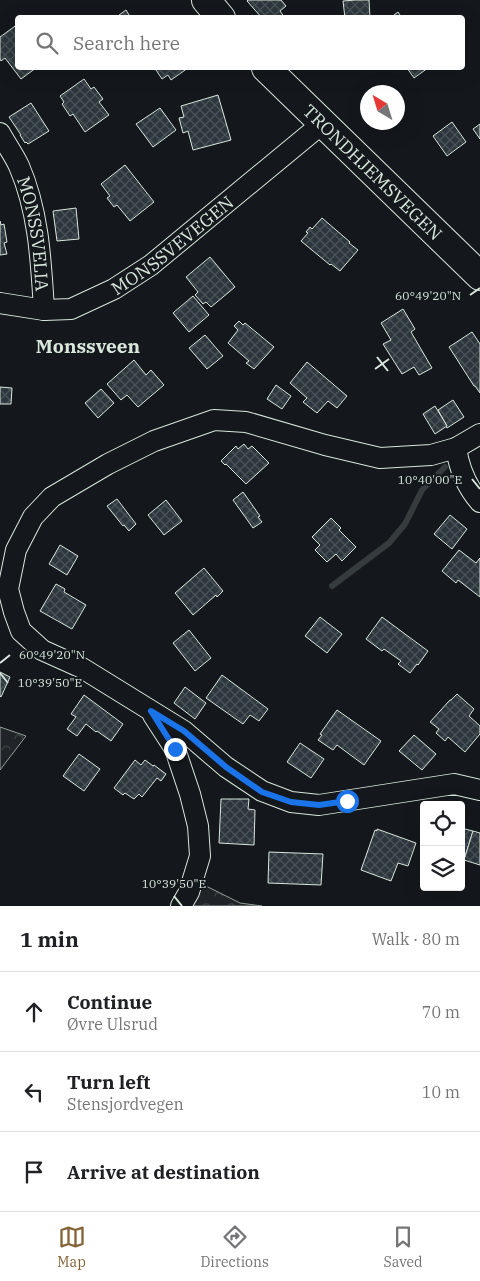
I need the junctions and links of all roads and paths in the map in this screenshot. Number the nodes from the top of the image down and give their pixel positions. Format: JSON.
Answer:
{"nodes":[{"id":1,"x":206,"y":0,"type":"edge"},
{"id":2,"x":218,"y":15,"type":"edge"},
{"id":3,"x":268,"y":70,"type":"edge"},
{"id":4,"x":323,"y":123,"type":"junction"},
{"id":5,"x":0,"y":133,"type":"edge"},
{"id":6,"x":480,"y":276,"type":"edge"},
{"id":7,"x":0,"y":303,"type":"edge"},
{"id":8,"x":44,"y":310,"type":"junction"},
{"id":9,"x":480,"y":434,"type":"edge"},
{"id":10,"x":456,"y":448,"type":"junction"},
{"id":11,"x":480,"y":502,"type":"edge"},
{"id":12,"x":4,"y":583,"type":"edge"},
{"id":13,"x":151,"y":711,"type":"junction"},
{"id":14,"x":480,"y":790,"type":"edge"},
{"id":15,"x":181,"y":906,"type":"edge"}],
"edges":[{"from":1,"to":2,"type":"main road"},
{"from":3,"to":4,"type":"main road","name":"TRONDHJEMSVEGEN"},
{"from":4,"to":6,"type":"main road","name":"TRONDHJEMSVEGEN"},
{"from":4,"to":8,"type":"street","name":"MONSSVEVEGEN"},
{"from":5,"to":8,"type":"street","name":"MONSSVELIA"},
{"from":7,"to":8,"type":"street","name":"MONSSVEVEGEN"},
{"from":9,"to":10,"type":"street"},
{"from":10,"to":11,"type":"street"},
{"from":10,"to":12,"type":"street"},
{"from":12,"to":13,"type":"street"},
{"from":13,"to":14,"type":"street"},
{"from":13,"to":15,"type":"street"}]}
